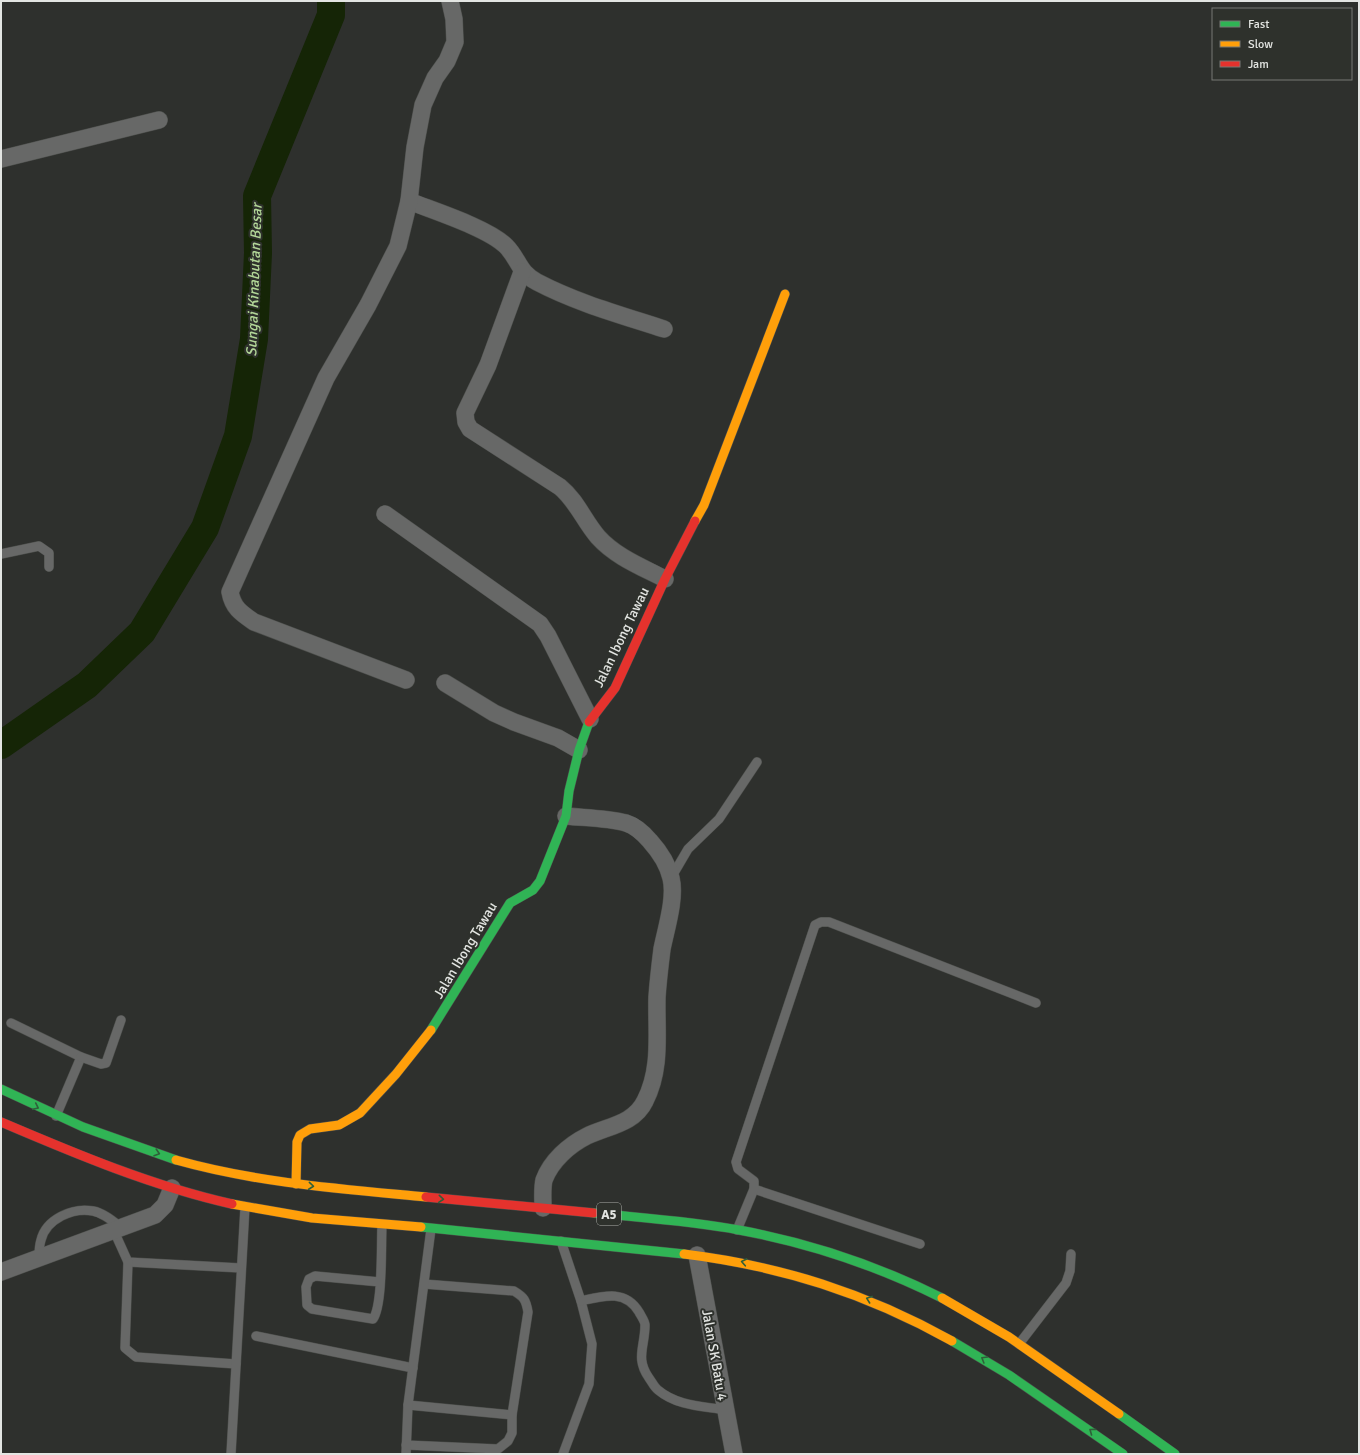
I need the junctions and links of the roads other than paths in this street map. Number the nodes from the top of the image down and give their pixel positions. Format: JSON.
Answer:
{"nodes":[{"id":1,"x":450,"y":1,"type":"edge"},
{"id":2,"x":159,"y":120,"type":"dead end"},
{"id":3,"x":1,"y":159,"type":"edge"},
{"id":4,"x":409,"y":201,"type":"junction"},
{"id":5,"x":522,"y":272,"type":"junction"},
{"id":6,"x":785,"y":294,"type":"dead end"},
{"id":7,"x":664,"y":329,"type":"dead end"},
{"id":8,"x":385,"y":514,"type":"dead end"},
{"id":9,"x":1,"y":554,"type":"edge"},
{"id":10,"x":49,"y":567,"type":"dead end"},
{"id":11,"x":665,"y":579,"type":"junction"},
{"id":12,"x":406,"y":680,"type":"dead end"},
{"id":13,"x":446,"y":683,"type":"dead end"},
{"id":14,"x":590,"y":719,"type":"junction"},
{"id":15,"x":579,"y":750,"type":"junction"},
{"id":16,"x":757,"y":762,"type":"dead end"},
{"id":17,"x":566,"y":816,"type":"junction"},
{"id":18,"x":671,"y":878,"type":"junction"},
{"id":19,"x":1036,"y":1003,"type":"dead end"},
{"id":20,"x":121,"y":1020,"type":"dead end"},
{"id":21,"x":11,"y":1023,"type":"dead end"},
{"id":22,"x":81,"y":1057,"type":"junction"},
{"id":23,"x":1,"y":1089,"type":"edge"},
{"id":24,"x":56,"y":1116,"type":"junction"},
{"id":25,"x":1,"y":1122,"type":"edge"},
{"id":26,"x":296,"y":1184,"type":"junction"},
{"id":27,"x":172,"y":1188,"type":"junction"},
{"id":28,"x":754,"y":1189,"type":"junction"},
{"id":29,"x":245,"y":1207,"type":"junction"},
{"id":30,"x":543,"y":1208,"type":"junction"},
{"id":31,"x":382,"y":1225,"type":"junction"},
{"id":32,"x":431,"y":1229,"type":"junction"},
{"id":33,"x":118,"y":1230,"type":"junction"},
{"id":34,"x":737,"y":1230,"type":"junction"},
{"id":35,"x":560,"y":1240,"type":"junction"},
{"id":36,"x":920,"y":1244,"type":"dead end"},
{"id":37,"x":1071,"y":1254,"type":"dead end"},
{"id":38,"x":697,"y":1255,"type":"junction"},
{"id":39,"x":39,"y":1258,"type":"junction"},
{"id":40,"x":128,"y":1262,"type":"junction"},
{"id":41,"x":241,"y":1268,"type":"junction"},
{"id":42,"x":2,"y":1269,"type":"edge"},
{"id":43,"x":380,"y":1282,"type":"junction"},
{"id":44,"x":424,"y":1284,"type":"junction"},
{"id":45,"x":581,"y":1301,"type":"junction"},
{"id":46,"x":256,"y":1336,"type":"dead end"},
{"id":47,"x":1016,"y":1348,"type":"junction"},
{"id":48,"x":236,"y":1364,"type":"junction"},
{"id":49,"x":413,"y":1368,"type":"junction"},
{"id":50,"x":408,"y":1405,"type":"junction"},
{"id":51,"x":725,"y":1410,"type":"junction"},
{"id":52,"x":512,"y":1415,"type":"junction"},
{"id":53,"x":406,"y":1449,"type":"edge"},
{"id":54,"x":231,"y":1454,"type":"edge"},
{"id":55,"x":563,"y":1454,"type":"edge"},
{"id":56,"x":734,"y":1454,"type":"edge"},
{"id":57,"x":1123,"y":1454,"type":"edge"},
{"id":58,"x":1175,"y":1454,"type":"edge"}],
"edges":[{"from":1,"to":4,"type":"street"},
{"from":2,"to":3,"type":"street"},
{"from":4,"to":5,"type":"street"},
{"from":4,"to":12,"type":"street"},
{"from":5,"to":7,"type":"street"},
{"from":5,"to":11,"type":"street"},
{"from":6,"to":11,"type":"main road","name":"Jalan Ibong Tawau"},
{"from":8,"to":14,"type":"street"},
{"from":9,"to":10,"type":"lane"},
{"from":11,"to":14,"type":"main road","name":"Jalan Ibong Tawau"},
{"from":13,"to":15,"type":"street"},
{"from":14,"to":15,"type":"main road","name":"Jalan Ibong Tawau"},
{"from":15,"to":17,"type":"main road","name":"Jalan Ibong Tawau"},
{"from":16,"to":18,"type":"lane"},
{"from":17,"to":18,"type":"street"},
{"from":17,"to":26,"type":"main road","name":"Jalan Ibong Tawau"},
{"from":18,"to":30,"type":"street"},
{"from":19,"to":28,"type":"lane"},
{"from":20,"to":22,"type":"lane"},
{"from":21,"to":22,"type":"lane"},
{"from":22,"to":24,"type":"lane"},
{"from":23,"to":24,"type":"main road","number":"A5","one_way":true},
{"from":24,"to":26,"type":"main road","number":"A5","one_way":true},
{"from":25,"to":27,"type":"main road","number":"A5"},
{"from":26,"to":30,"type":"main road","number":"A5","one_way":true},
{"from":27,"to":29,"type":"main road","number":"A5"},
{"from":27,"to":33,"type":"street"},
{"from":28,"to":34,"type":"lane"},
{"from":28,"to":36,"type":"lane"},
{"from":29,"to":31,"type":"main road","number":"A5"},
{"from":29,"to":41,"type":"lane"},
{"from":30,"to":34,"type":"main road","number":"A5"},
{"from":31,"to":32,"type":"main road","number":"A5"},
{"from":31,"to":43,"type":"lane"},
{"from":32,"to":35,"type":"main road","number":"A5"},
{"from":32,"to":44,"type":"lane"},
{"from":33,"to":39,"type":"street"},
{"from":33,"to":39,"type":"lane"},
{"from":33,"to":40,"type":"lane"},
{"from":34,"to":47,"type":"main road","number":"A5"},
{"from":35,"to":38,"type":"main road","number":"A5"},
{"from":35,"to":45,"type":"lane"},
{"from":37,"to":47,"type":"lane"},
{"from":38,"to":51,"type":"street","name":"Jalan SK Batu 4"},
{"from":57,"to":38,"type":"main road","number":"A5","one_way":true},
{"from":39,"to":42,"type":"street"},
{"from":40,"to":41,"type":"lane"},
{"from":40,"to":48,"type":"lane"},
{"from":41,"to":48,"type":"lane"},
{"from":43,"to":43,"type":"lane"},
{"from":44,"to":49,"type":"lane"},
{"from":44,"to":52,"type":"lane"},
{"from":45,"to":51,"type":"lane"},
{"from":45,"to":55,"type":"lane"},
{"from":46,"to":49,"type":"lane"},
{"from":47,"to":58,"type":"main road","number":"A5"},
{"from":48,"to":54,"type":"lane"},
{"from":49,"to":50,"type":"lane"},
{"from":50,"to":52,"type":"lane"},
{"from":50,"to":53,"type":"lane"},
{"from":51,"to":56,"type":"street","name":"Jalan SK Batu 4"},
{"from":52,"to":53,"type":"lane"}]}
